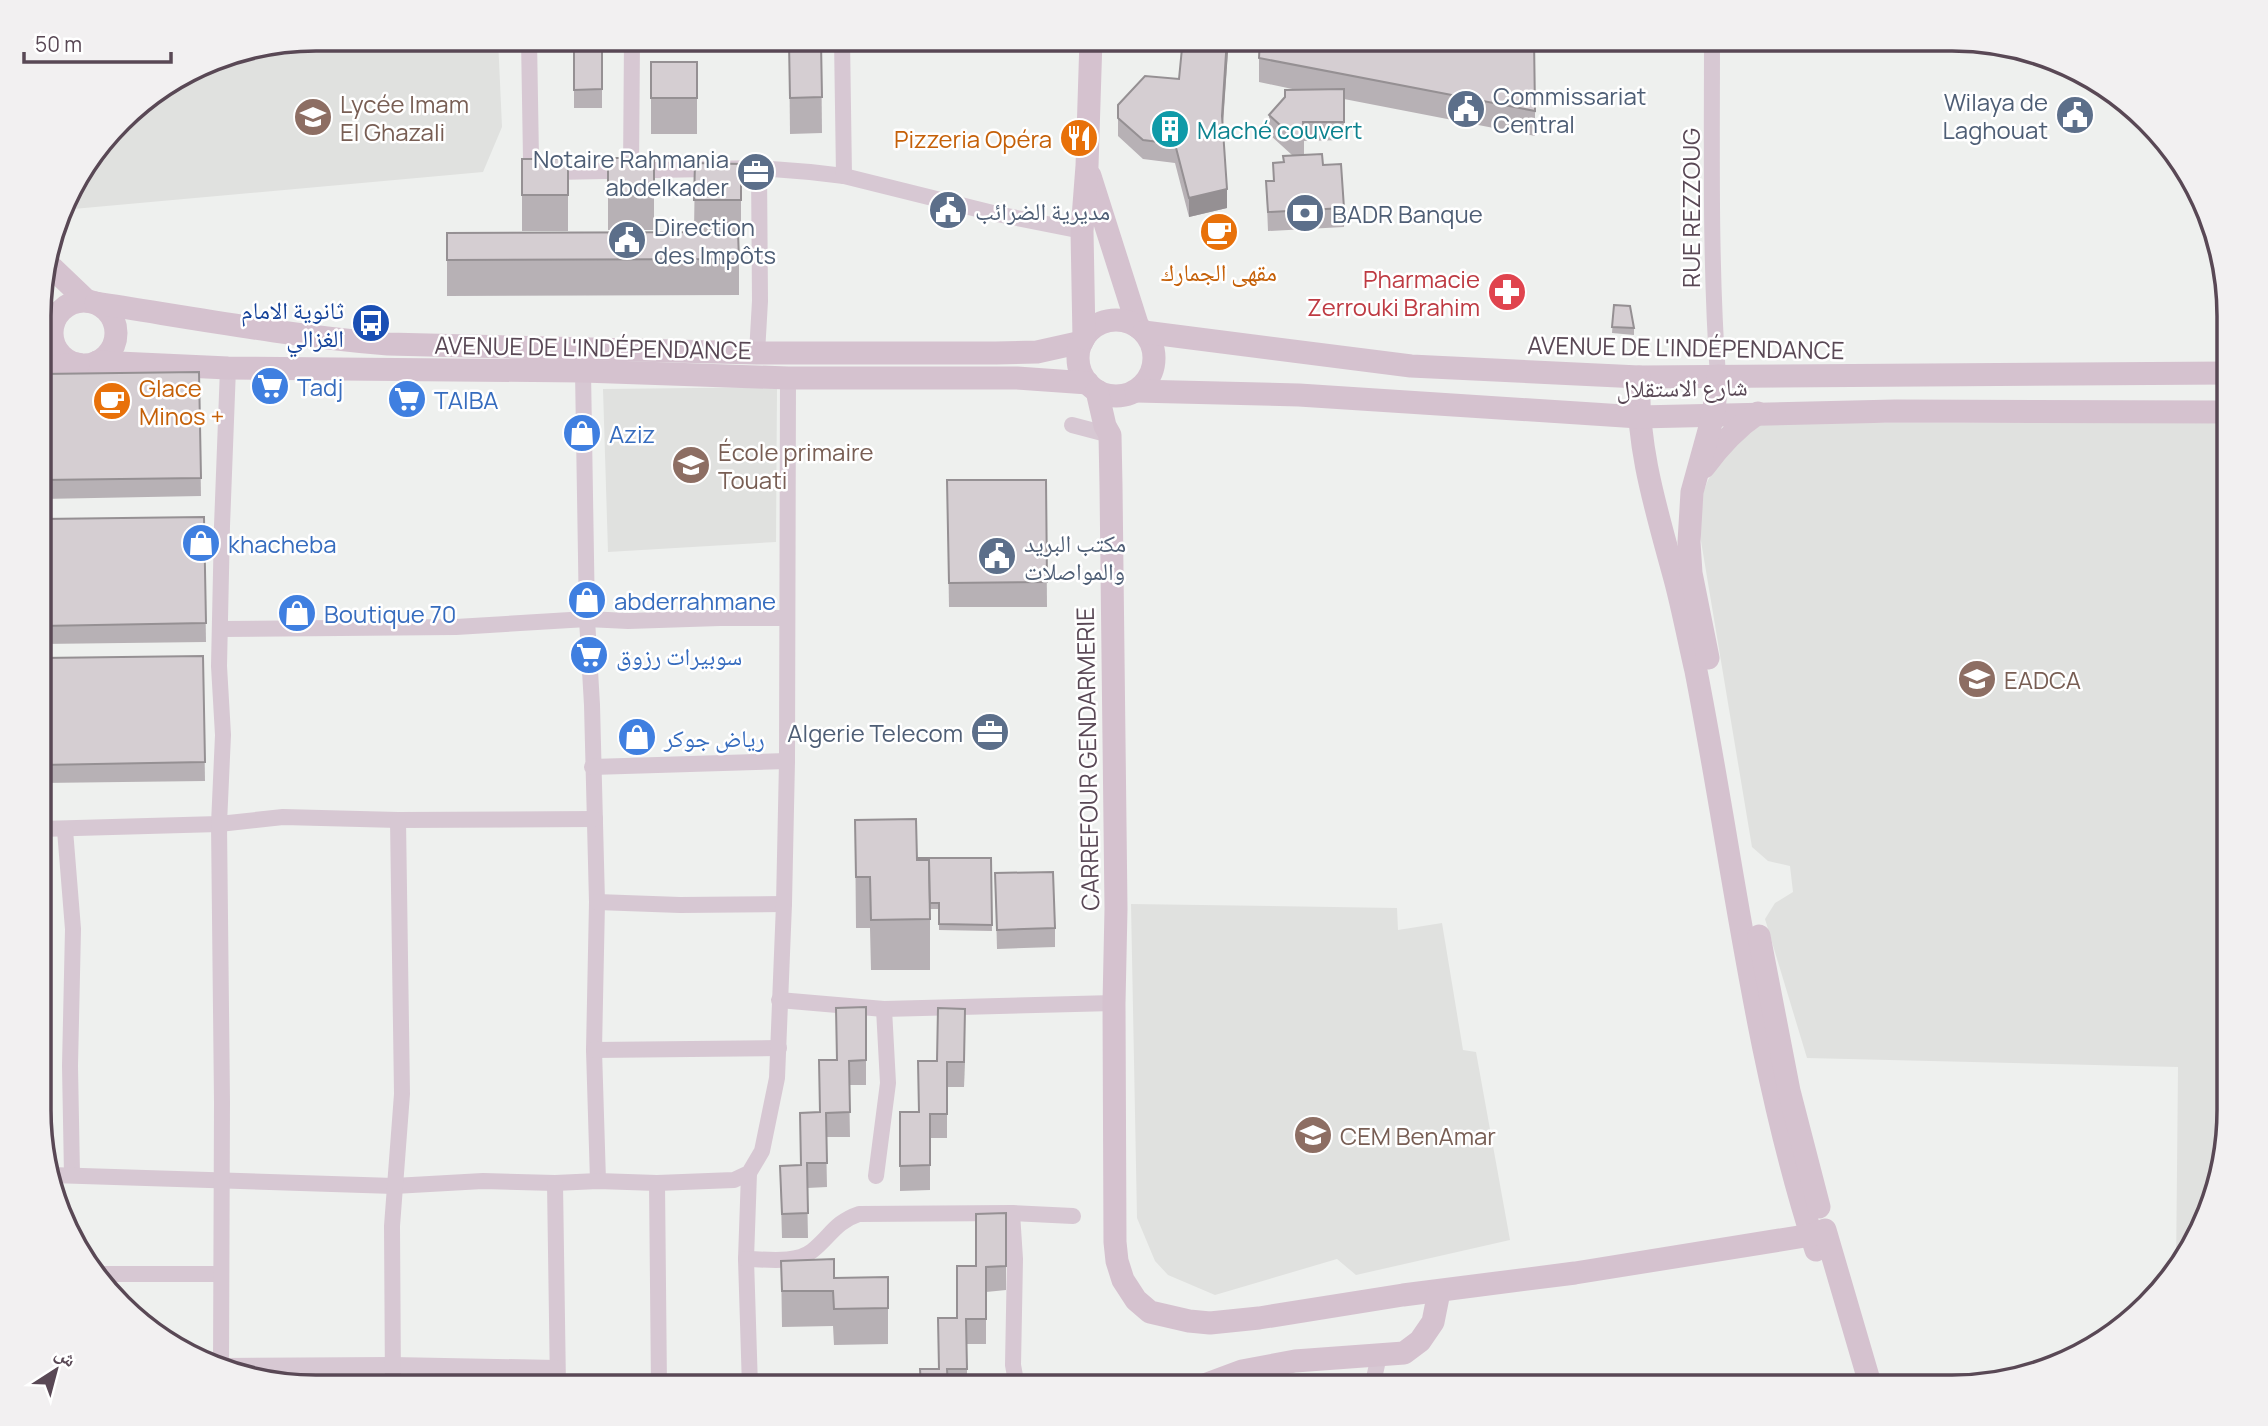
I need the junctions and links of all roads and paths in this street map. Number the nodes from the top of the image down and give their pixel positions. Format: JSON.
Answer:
{"nodes":[{"id":1,"x":529,"y":51,"type":"edge"},
{"id":2,"x":632,"y":51,"type":"edge"},
{"id":3,"x":842,"y":51,"type":"edge"},
{"id":4,"x":1091,"y":51,"type":"edge"},
{"id":5,"x":1712,"y":51,"type":"edge"},
{"id":6,"x":1087,"y":166,"type":"junction"},
{"id":7,"x":759,"y":168,"type":"junction"},
{"id":8,"x":631,"y":170,"type":"junction"},
{"id":9,"x":844,"y":176,"type":"junction"},
{"id":10,"x":1082,"y":231,"type":"junction"},
{"id":11,"x":55,"y":270,"type":"edge"},
{"id":12,"x":92,"y":302,"type":"junction"},
{"id":13,"x":51,"y":320,"type":"edge"},
{"id":14,"x":1141,"y":330,"type":"junction"},
{"id":15,"x":51,"y":332,"type":"edge"},
{"id":16,"x":1083,"y":340,"type":"junction"},
{"id":17,"x":757,"y":353,"type":"junction"},
{"id":18,"x":87,"y":363,"type":"junction"},
{"id":19,"x":51,"y":367,"type":"edge"},
{"id":20,"x":228,"y":368,"type":"junction"},
{"id":21,"x":583,"y":371,"type":"junction"},
{"id":22,"x":2217,"y":373,"type":"edge"},
{"id":23,"x":2018,"y":374,"type":"junction"},
{"id":24,"x":1895,"y":375,"type":"junction"},
{"id":25,"x":1718,"y":376,"type":"junction"},
{"id":26,"x":1639,"y":377,"type":"junction"},
{"id":27,"x":788,"y":378,"type":"junction"},
{"id":28,"x":1092,"y":387,"type":"junction"},
{"id":29,"x":1132,"y":392,"type":"junction"},
{"id":30,"x":1895,"y":411,"type":"junction"},
{"id":31,"x":2020,"y":411,"type":"junction"},
{"id":32,"x":2217,"y":412,"type":"edge"},
{"id":33,"x":1758,"y":413,"type":"junction"},
{"id":34,"x":1713,"y":416,"type":"junction"},
{"id":35,"x":1639,"y":417,"type":"junction"},
{"id":36,"x":1072,"y":425,"type":"dead end"},
{"id":37,"x":1110,"y":435,"type":"junction"},
{"id":38,"x":1692,"y":492,"type":"junction"},
{"id":39,"x":786,"y":618,"type":"junction"},
{"id":40,"x":587,"y":619,"type":"junction"},
{"id":41,"x":221,"y":629,"type":"junction"},
{"id":42,"x":787,"y":761,"type":"junction"},
{"id":43,"x":592,"y":767,"type":"junction"},
{"id":44,"x":594,"y":819,"type":"junction"},
{"id":45,"x":398,"y":820,"type":"junction"},
{"id":46,"x":219,"y":824,"type":"junction"},
{"id":47,"x":51,"y":829,"type":"edge"},
{"id":48,"x":65,"y":830,"type":"junction"},
{"id":49,"x":597,"y":902,"type":"junction"},
{"id":50,"x":784,"y":904,"type":"junction"},
{"id":51,"x":779,"y":1000,"type":"junction"},
{"id":52,"x":1114,"y":1003,"type":"junction"},
{"id":53,"x":884,"y":1009,"type":"junction"},
{"id":54,"x":779,"y":1048,"type":"junction"},
{"id":55,"x":594,"y":1050,"type":"junction"},
{"id":56,"x":749,"y":1173,"type":"junction"},
{"id":57,"x":59,"y":1175,"type":"edge"},
{"id":58,"x":72,"y":1175,"type":"junction"},
{"id":59,"x":876,"y":1176,"type":"dead end"},
{"id":60,"x":598,"y":1181,"type":"junction"},
{"id":61,"x":222,"y":1182,"type":"junction"},
{"id":62,"x":555,"y":1183,"type":"junction"},
{"id":63,"x":657,"y":1183,"type":"junction"},
{"id":64,"x":394,"y":1186,"type":"junction"},
{"id":65,"x":1012,"y":1213,"type":"junction"},
{"id":66,"x":1073,"y":1216,"type":"dead end"},
{"id":67,"x":1818,"y":1233,"type":"junction"},
{"id":68,"x":746,"y":1259,"type":"junction"},
{"id":69,"x":107,"y":1274,"type":"edge"},
{"id":70,"x":221,"y":1275,"type":"junction"},
{"id":71,"x":1439,"y":1292,"type":"junction"},
{"id":72,"x":1379,"y":1356,"type":"junction"},
{"id":73,"x":221,"y":1357,"type":"edge"},
{"id":74,"x":392,"y":1365,"type":"junction"},
{"id":75,"x":250,"y":1367,"type":"edge"},
{"id":76,"x":557,"y":1368,"type":"junction"},
{"id":77,"x":392,"y":1375,"type":"edge"},
{"id":78,"x":557,"y":1375,"type":"edge"},
{"id":79,"x":659,"y":1375,"type":"edge"},
{"id":80,"x":750,"y":1375,"type":"edge"},
{"id":81,"x":1015,"y":1375,"type":"edge"},
{"id":82,"x":1231,"y":1375,"type":"edge"},
{"id":83,"x":1375,"y":1375,"type":"edge"},
{"id":84,"x":1855,"y":1375,"type":"edge"},
{"id":85,"x":1867,"y":1375,"type":"edge"}],
"edges":[{"from":1,"to":8,"type":"street"},
{"from":2,"to":8,"type":"street"},
{"from":3,"to":9,"type":"street"},
{"from":4,"to":6,"type":"main road","name":"CARREFOUR GENDARMERIE"},
{"from":5,"to":25,"type":"street","name":"RUE REZZOUG"},
{"from":6,"to":10,"type":"main road","name":"CARREFOUR GENDARMERIE"},
{"from":6,"to":14,"type":"main road"},
{"from":7,"to":8,"type":"street"},
{"from":7,"to":9,"type":"street"},
{"from":7,"to":17,"type":"street"},
{"from":9,"to":10,"type":"street"},
{"from":10,"to":16,"type":"main road","name":"CARREFOUR GENDARMERIE"},
{"from":11,"to":12,"type":"main road"},
{"from":12,"to":13,"type":"main road"},
{"from":12,"to":17,"type":"main road","name":"AVENUE DE L'INDÉPENDANCE"},
{"from":12,"to":18,"type":"main road"},
{"from":14,"to":16,"type":"main road"},
{"from":14,"to":26,"type":"main road","name":"AVENUE DE L'INDÉPENDANCE"},
{"from":14,"to":29,"type":"main road"},
{"from":15,"to":18,"type":"main road"},
{"from":16,"to":17,"type":"main road","name":"AVENUE DE L'INDÉPENDANCE"},
{"from":16,"to":28,"type":"main road","name":"CARREFOUR GENDARMERIE"},
{"from":18,"to":19,"type":"main road","name":"AVENUE DE L'INDÉPENDANCE"},
{"from":18,"to":20,"type":"main road","name":"AVENUE DE L'INDÉPENDANCE"},
{"from":20,"to":21,"type":"main road","name":"AVENUE DE L'INDÉPENDANCE"},
{"from":20,"to":41,"type":"street"},
{"from":21,"to":27,"type":"main road","name":"AVENUE DE L'INDÉPENDANCE"},
{"from":21,"to":40,"type":"street"},
{"from":22,"to":23,"type":"main road","name":"AVENUE DE L'INDÉPENDANCE"},
{"from":23,"to":24,"type":"main road","name":"AVENUE DE L'INDÉPENDANCE"},
{"from":23,"to":31,"type":"main road"},
{"from":24,"to":25,"type":"main road","name":"AVENUE DE L'INDÉPENDANCE"},
{"from":24,"to":30,"type":"main road"},
{"from":25,"to":26,"type":"main road","name":"AVENUE DE L'INDÉPENDANCE"},
{"from":25,"to":34,"type":"main road"},
{"from":26,"to":35,"type":"main road"},
{"from":27,"to":28,"type":"main road","name":"AVENUE DE L'INDÉPENDANCE"},
{"from":27,"to":39,"type":"street"},
{"from":28,"to":29,"type":"main road"},
{"from":28,"to":37,"type":"main road","name":"CARREFOUR GENDARMERIE"},
{"from":29,"to":35,"type":"main road","name":"شارع الاستقلال"},
{"from":29,"to":37,"type":"main road"},
{"from":30,"to":31,"type":"main road","name":"شارع الاستقلال"},
{"from":30,"to":33,"type":"main road","name":"شارع الاستقلال"},
{"from":31,"to":32,"type":"main road","name":"شارع الاستقلال"},
{"from":33,"to":34,"type":"main road","name":"شارع الاستقلال"},
{"from":33,"to":38,"type":"main road"},
{"from":34,"to":35,"type":"main road","name":"شارع الاستقلال"},
{"from":34,"to":38,"type":"main road"},
{"from":35,"to":67,"type":"main road"},
{"from":36,"to":37,"type":"street"},
{"from":37,"to":52,"type":"main road","name":"CARREFOUR GENDARMERIE"},
{"from":38,"to":67,"type":"main road"},
{"from":39,"to":40,"type":"street"},
{"from":39,"to":42,"type":"street"},
{"from":40,"to":41,"type":"street"},
{"from":40,"to":43,"type":"street"},
{"from":41,"to":46,"type":"street"},
{"from":42,"to":43,"type":"street"},
{"from":42,"to":50,"type":"street"},
{"from":43,"to":44,"type":"street"},
{"from":44,"to":45,"type":"street"},
{"from":44,"to":49,"type":"street"},
{"from":45,"to":46,"type":"street"},
{"from":45,"to":64,"type":"street"},
{"from":46,"to":48,"type":"street"},
{"from":46,"to":61,"type":"street"},
{"from":47,"to":48,"type":"street"},
{"from":48,"to":58,"type":"street"},
{"from":49,"to":50,"type":"street"},
{"from":49,"to":55,"type":"street"},
{"from":50,"to":51,"type":"street"},
{"from":51,"to":53,"type":"street"},
{"from":51,"to":54,"type":"street"},
{"from":52,"to":53,"type":"street"},
{"from":52,"to":71,"type":"main road","name":"CARREFOUR GENDARMERIE"},
{"from":53,"to":59,"type":"street"},
{"from":54,"to":55,"type":"street"},
{"from":54,"to":56,"type":"street"},
{"from":55,"to":60,"type":"street"},
{"from":56,"to":63,"type":"street"},
{"from":56,"to":68,"type":"street"},
{"from":57,"to":58,"type":"street"},
{"from":58,"to":61,"type":"street"},
{"from":60,"to":62,"type":"street"},
{"from":60,"to":63,"type":"street"},
{"from":61,"to":64,"type":"street"},
{"from":61,"to":70,"type":"street"},
{"from":62,"to":64,"type":"street"},
{"from":62,"to":76,"type":"street"},
{"from":63,"to":79,"type":"street"},
{"from":64,"to":74,"type":"street"},
{"from":65,"to":66,"type":"street"},
{"from":65,"to":68,"type":"street"},
{"from":65,"to":81,"type":"street"},
{"from":67,"to":71,"type":"main road","name":"CARREFOUR GENDARMERIE"},
{"from":67,"to":84,"type":"main road"},
{"from":67,"to":85,"type":"main road"},
{"from":68,"to":80,"type":"street"},
{"from":69,"to":70,"type":"street"},
{"from":70,"to":73,"type":"street"},
{"from":71,"to":72,"type":"main road"},
{"from":72,"to":82,"type":"main road"},
{"from":72,"to":83,"type":"street"},
{"from":74,"to":75,"type":"street"},
{"from":74,"to":76,"type":"street"},
{"from":74,"to":77,"type":"street"},
{"from":76,"to":78,"type":"street"}]}
